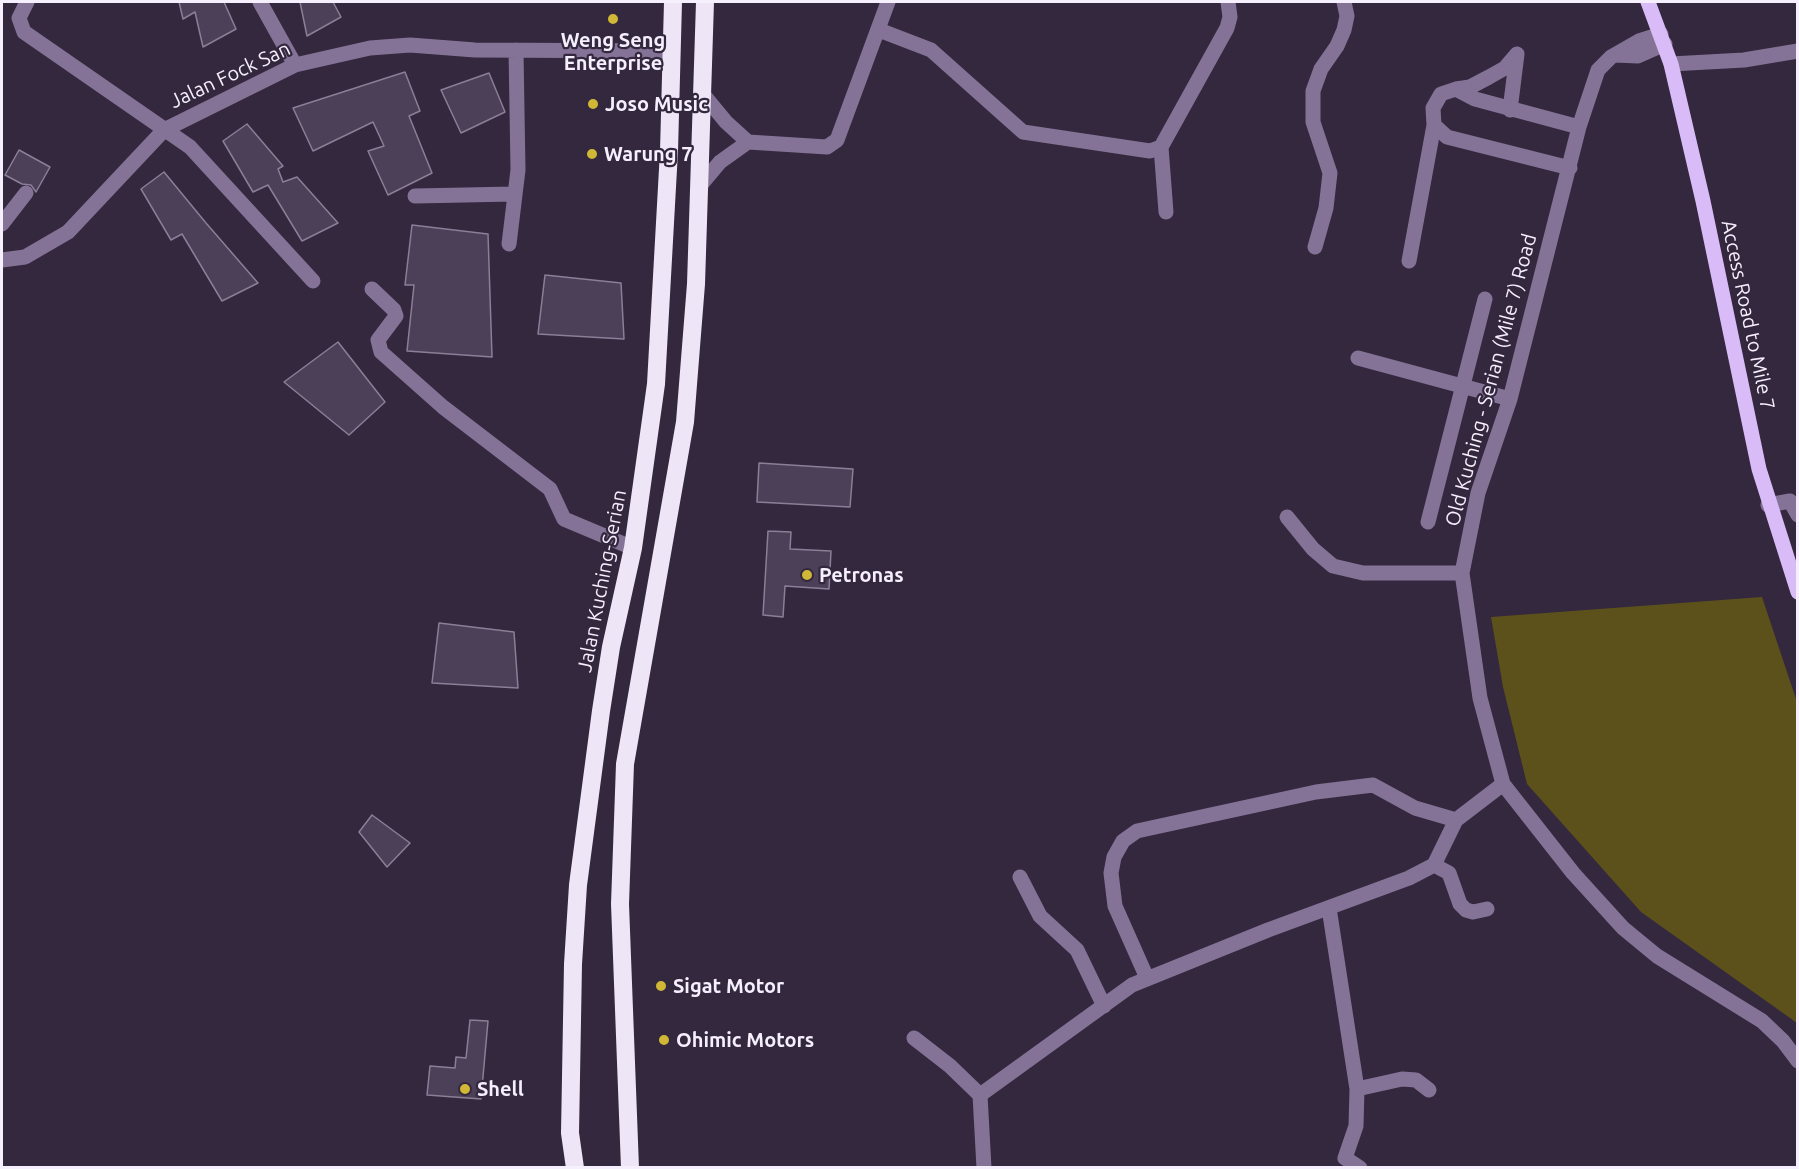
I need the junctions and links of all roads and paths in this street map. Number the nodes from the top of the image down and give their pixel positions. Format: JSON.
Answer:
{"nodes":[{"id":1,"x":27,"y":2,"type":"edge"},
{"id":2,"x":260,"y":2,"type":"edge"},
{"id":3,"x":673,"y":2,"type":"edge"},
{"id":4,"x":705,"y":2,"type":"edge"},
{"id":5,"x":888,"y":2,"type":"edge"},
{"id":6,"x":1228,"y":2,"type":"edge"},
{"id":7,"x":1344,"y":2,"type":"edge"},
{"id":8,"x":1648,"y":2,"type":"edge"},
{"id":9,"x":879,"y":30,"type":"junction"},
{"id":10,"x":1663,"y":39,"type":"junction"},
{"id":11,"x":516,"y":50,"type":"junction"},
{"id":12,"x":671,"y":51,"type":"junction"},
{"id":13,"x":1797,"y":51,"type":"edge"},
{"id":14,"x":1671,"y":64,"type":"junction"},
{"id":15,"x":295,"y":65,"type":"junction"},
{"id":16,"x":1456,"y":89,"type":"junction"},
{"id":17,"x":702,"y":93,"type":"junction"},
{"id":18,"x":1510,"y":110,"type":"junction"},
{"id":19,"x":1434,"y":125,"type":"junction"},
{"id":20,"x":1579,"y":127,"type":"junction"},
{"id":21,"x":164,"y":130,"type":"junction"},
{"id":22,"x":748,"y":142,"type":"junction"},
{"id":23,"x":1161,"y":147,"type":"junction"},
{"id":24,"x":1570,"y":168,"type":"junction"},
{"id":25,"x":699,"y":187,"type":"junction"},
{"id":26,"x":26,"y":193,"type":"dead end"},
{"id":27,"x":514,"y":194,"type":"junction"},
{"id":28,"x":415,"y":196,"type":"dead end"},
{"id":29,"x":1166,"y":212,"type":"dead end"},
{"id":30,"x":2,"y":224,"type":"edge"},
{"id":31,"x":509,"y":244,"type":"dead end"},
{"id":32,"x":1315,"y":247,"type":"dead end"},
{"id":33,"x":2,"y":261,"type":"edge"},
{"id":34,"x":1409,"y":261,"type":"dead end"},
{"id":35,"x":313,"y":280,"type":"dead end"},
{"id":36,"x":372,"y":289,"type":"dead end"},
{"id":37,"x":1485,"y":299,"type":"dead end"},
{"id":38,"x":1358,"y":358,"type":"dead end"},
{"id":39,"x":1461,"y":386,"type":"junction"},
{"id":40,"x":1510,"y":399,"type":"junction"},
{"id":41,"x":1768,"y":505,"type":"junction"},
{"id":42,"x":1797,"y":515,"type":"edge"},
{"id":43,"x":1287,"y":517,"type":"dead end"},
{"id":44,"x":1428,"y":522,"type":"dead end"},
{"id":45,"x":633,"y":548,"type":"junction"},
{"id":46,"x":1462,"y":573,"type":"junction"},
{"id":47,"x":1797,"y":592,"type":"edge"},
{"id":48,"x":1503,"y":784,"type":"junction"},
{"id":49,"x":1456,"y":820,"type":"junction"},
{"id":50,"x":1434,"y":865,"type":"junction"},
{"id":51,"x":1020,"y":878,"type":"dead end"},
{"id":52,"x":1329,"y":908,"type":"junction"},
{"id":53,"x":1487,"y":909,"type":"dead end"},
{"id":54,"x":1146,"y":978,"type":"junction"},
{"id":55,"x":1104,"y":1006,"type":"junction"},
{"id":56,"x":914,"y":1038,"type":"dead end"},
{"id":57,"x":1797,"y":1061,"type":"edge"},
{"id":58,"x":1357,"y":1089,"type":"junction"},
{"id":59,"x":1429,"y":1090,"type":"dead end"},
{"id":60,"x":980,"y":1095,"type":"junction"},
{"id":61,"x":1340,"y":1162,"type":"edge"},
{"id":62,"x":575,"y":1167,"type":"edge"},
{"id":63,"x":630,"y":1167,"type":"edge"},
{"id":64,"x":984,"y":1167,"type":"edge"},
{"id":65,"x":1360,"y":1167,"type":"edge"}],
"edges":[{"from":1,"to":21,"type":"street"},
{"from":2,"to":15,"type":"street"},
{"from":3,"to":12,"type":"highway","name":"Jalan Kuching-Serian"},
{"from":4,"to":17,"type":"highway"},
{"from":5,"to":9,"type":"street"},
{"from":6,"to":23,"type":"street"},
{"from":7,"to":32,"type":"street"},
{"from":8,"to":10,"type":"main road","name":"Access Road to Mile 7"},
{"from":9,"to":22,"type":"street"},
{"from":9,"to":23,"type":"street"},
{"from":10,"to":14,"type":"main road","name":"Access Road to Mile 7"},
{"from":10,"to":20,"type":"street","name":"Old Kuching - Serian (Mile 7) Road"},
{"from":11,"to":12,"type":"street","name":"Jalan Fock San"},
{"from":11,"to":15,"type":"street","name":"Jalan Fock San"},
{"from":11,"to":27,"type":"street"},
{"from":12,"to":45,"type":"highway","name":"Jalan Kuching-Serian"},
{"from":13,"to":14,"type":"street"},
{"from":14,"to":41,"type":"main road","name":"Access Road to Mile 7"},
{"from":15,"to":21,"type":"street","name":"Jalan Fock San"},
{"from":16,"to":18,"type":"street"},
{"from":16,"to":18,"type":"street"},
{"from":16,"to":19,"type":"street"},
{"from":17,"to":22,"type":"street"},
{"from":17,"to":25,"type":"highway"},
{"from":18,"to":20,"type":"street"},
{"from":19,"to":24,"type":"street"},
{"from":19,"to":34,"type":"street"},
{"from":20,"to":24,"type":"street","name":"Old Kuching - Serian (Mile 7) Road"},
{"from":21,"to":33,"type":"street","name":"Jalan Fock San"},
{"from":21,"to":35,"type":"street"},
{"from":22,"to":25,"type":"street"},
{"from":23,"to":29,"type":"street"},
{"from":24,"to":40,"type":"street","name":"Old Kuching - Serian (Mile 7) Road"},
{"from":25,"to":63,"type":"highway"},
{"from":26,"to":30,"type":"street"},
{"from":27,"to":28,"type":"street"},
{"from":27,"to":31,"type":"street"},
{"from":36,"to":45,"type":"street"},
{"from":37,"to":39,"type":"street"},
{"from":38,"to":39,"type":"street"},
{"from":39,"to":40,"type":"street"},
{"from":39,"to":44,"type":"street"},
{"from":40,"to":46,"type":"street","name":"Old Kuching - Serian (Mile 7) Road"},
{"from":41,"to":42,"type":"street"},
{"from":41,"to":47,"type":"main road","name":"Access Road to Mile 7"},
{"from":43,"to":46,"type":"street"},
{"from":45,"to":62,"type":"highway","name":"Jalan Kuching-Serian"},
{"from":46,"to":48,"type":"street","name":"Old Kuching - Serian (Mile 7) Road"},
{"from":48,"to":49,"type":"street"},
{"from":48,"to":57,"type":"street","name":"Old Kuching - Serian (Mile 7) Road"},
{"from":49,"to":50,"type":"street"},
{"from":49,"to":54,"type":"street"},
{"from":50,"to":52,"type":"street"},
{"from":50,"to":53,"type":"street"},
{"from":51,"to":55,"type":"street"},
{"from":52,"to":54,"type":"street"},
{"from":52,"to":58,"type":"street"},
{"from":54,"to":55,"type":"street"},
{"from":55,"to":60,"type":"street"},
{"from":56,"to":60,"type":"street"},
{"from":58,"to":59,"type":"street"},
{"from":58,"to":61,"type":"street"},
{"from":60,"to":64,"type":"street"},
{"from":61,"to":65,"type":"street"}]}
